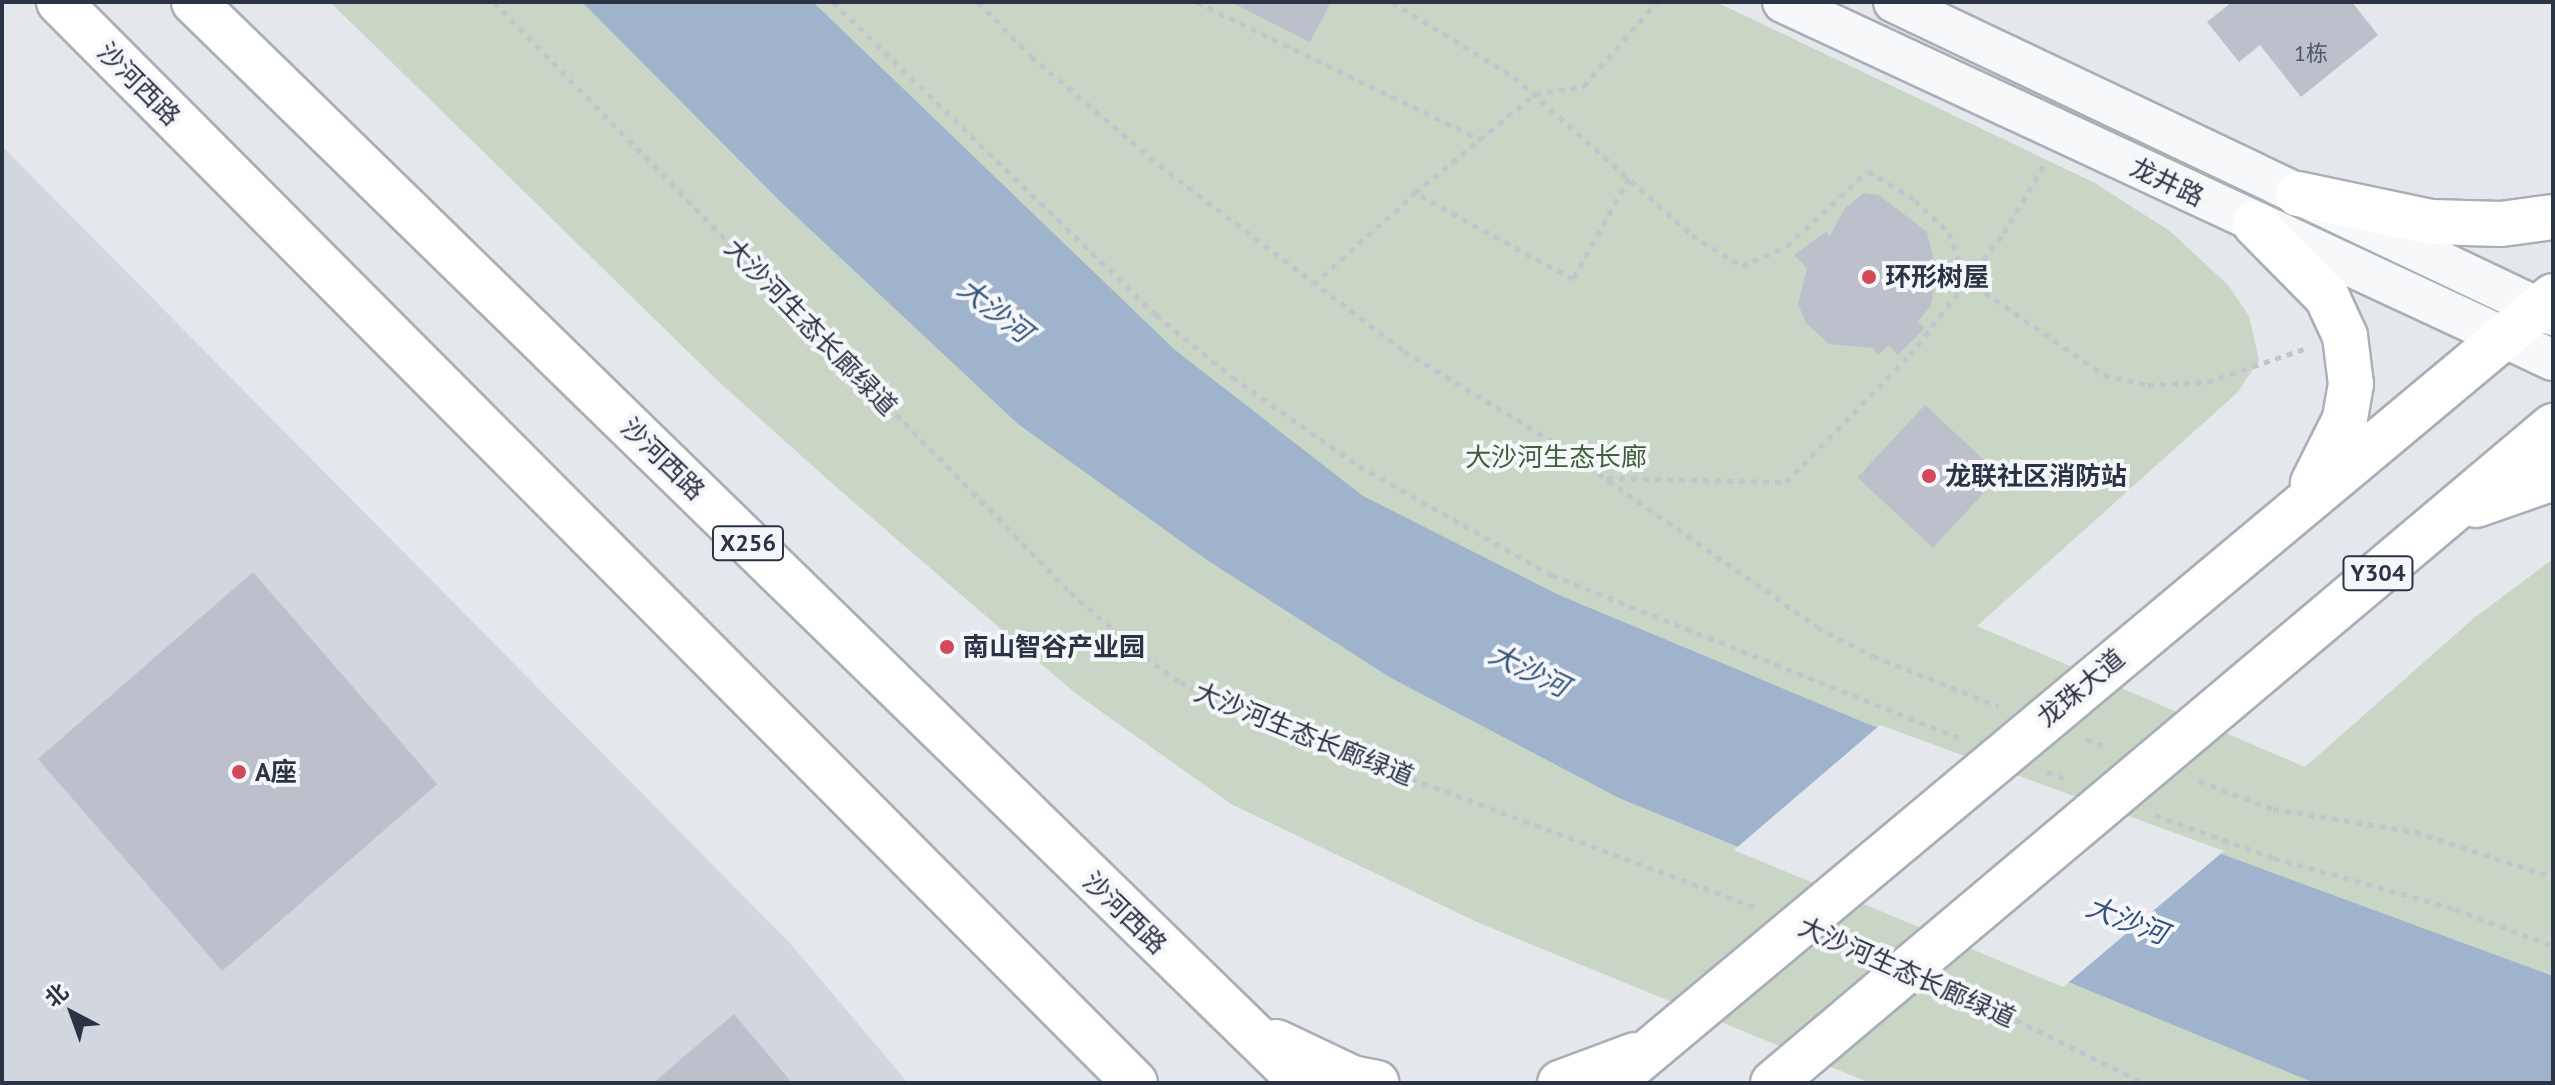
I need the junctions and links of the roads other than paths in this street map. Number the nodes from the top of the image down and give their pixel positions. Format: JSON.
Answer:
{"nodes":[{"id":1,"x":59,"y":2,"type":"edge"},
{"id":2,"x":194,"y":2,"type":"edge"},
{"id":3,"x":1783,"y":2,"type":"edge"},
{"id":4,"x":1894,"y":2,"type":"edge"},
{"id":5,"x":2298,"y":194,"type":"junction"},
{"id":6,"x":2553,"y":217,"type":"edge"},
{"id":7,"x":2255,"y":224,"type":"junction"},
{"id":8,"x":2548,"y":306,"type":"edge"},
{"id":9,"x":2502,"y":336,"type":"junction"},
{"id":10,"x":2553,"y":360,"type":"edge"},
{"id":11,"x":2553,"y":426,"type":"edge"},
{"id":12,"x":2553,"y":478,"type":"edge"},
{"id":13,"x":2296,"y":508,"type":"junction"},
{"id":14,"x":2440,"y":520,"type":"junction"},
{"id":15,"x":1234,"y":1019,"type":"junction"},
{"id":16,"x":1823,"y":1041,"type":"junction"},
{"id":17,"x":1655,"y":1046,"type":"junction"},
{"id":18,"x":1135,"y":1083,"type":"edge"},
{"id":19,"x":1303,"y":1083,"type":"edge"},
{"id":20,"x":1377,"y":1083,"type":"edge"},
{"id":21,"x":1560,"y":1083,"type":"edge"},
{"id":22,"x":1611,"y":1083,"type":"edge"},
{"id":23,"x":1773,"y":1083,"type":"edge"},
{"id":24,"x":1804,"y":1083,"type":"edge"}],
"edges":[{"from":1,"to":18,"type":"main road","name":"沙河西路"},
{"from":2,"to":15,"type":"main road","name":"沙河西路","number":"X256"},
{"from":3,"to":7,"type":"street","name":"龙井路"},
{"from":4,"to":5,"type":"street","name":"龙井路"},
{"from":5,"to":6,"type":"main road"},
{"from":5,"to":8,"type":"street","name":"龙井路"},
{"from":7,"to":9,"type":"street","name":"龙井路"},
{"from":7,"to":13,"type":"main road"},
{"from":8,"to":9,"type":"main road","name":"龙珠大道"},
{"from":9,"to":10,"type":"street","name":"龙井路"},
{"from":9,"to":13,"type":"main road","name":"龙珠大道"},
{"from":11,"to":14,"type":"main road","number":"Y304"},
{"from":12,"to":14,"type":"main road"},
{"from":13,"to":17,"type":"main road","name":"龙珠大道"},
{"from":14,"to":16,"type":"main road","number":"Y304"},
{"from":15,"to":19,"type":"main road","name":"沙河西路","number":"X256"},
{"from":15,"to":20,"type":"main road"},
{"from":16,"to":23,"type":"main road"},
{"from":16,"to":24,"type":"main road"},
{"from":17,"to":21,"type":"main road"},
{"from":17,"to":22,"type":"main road","name":"龙珠大道"}]}
